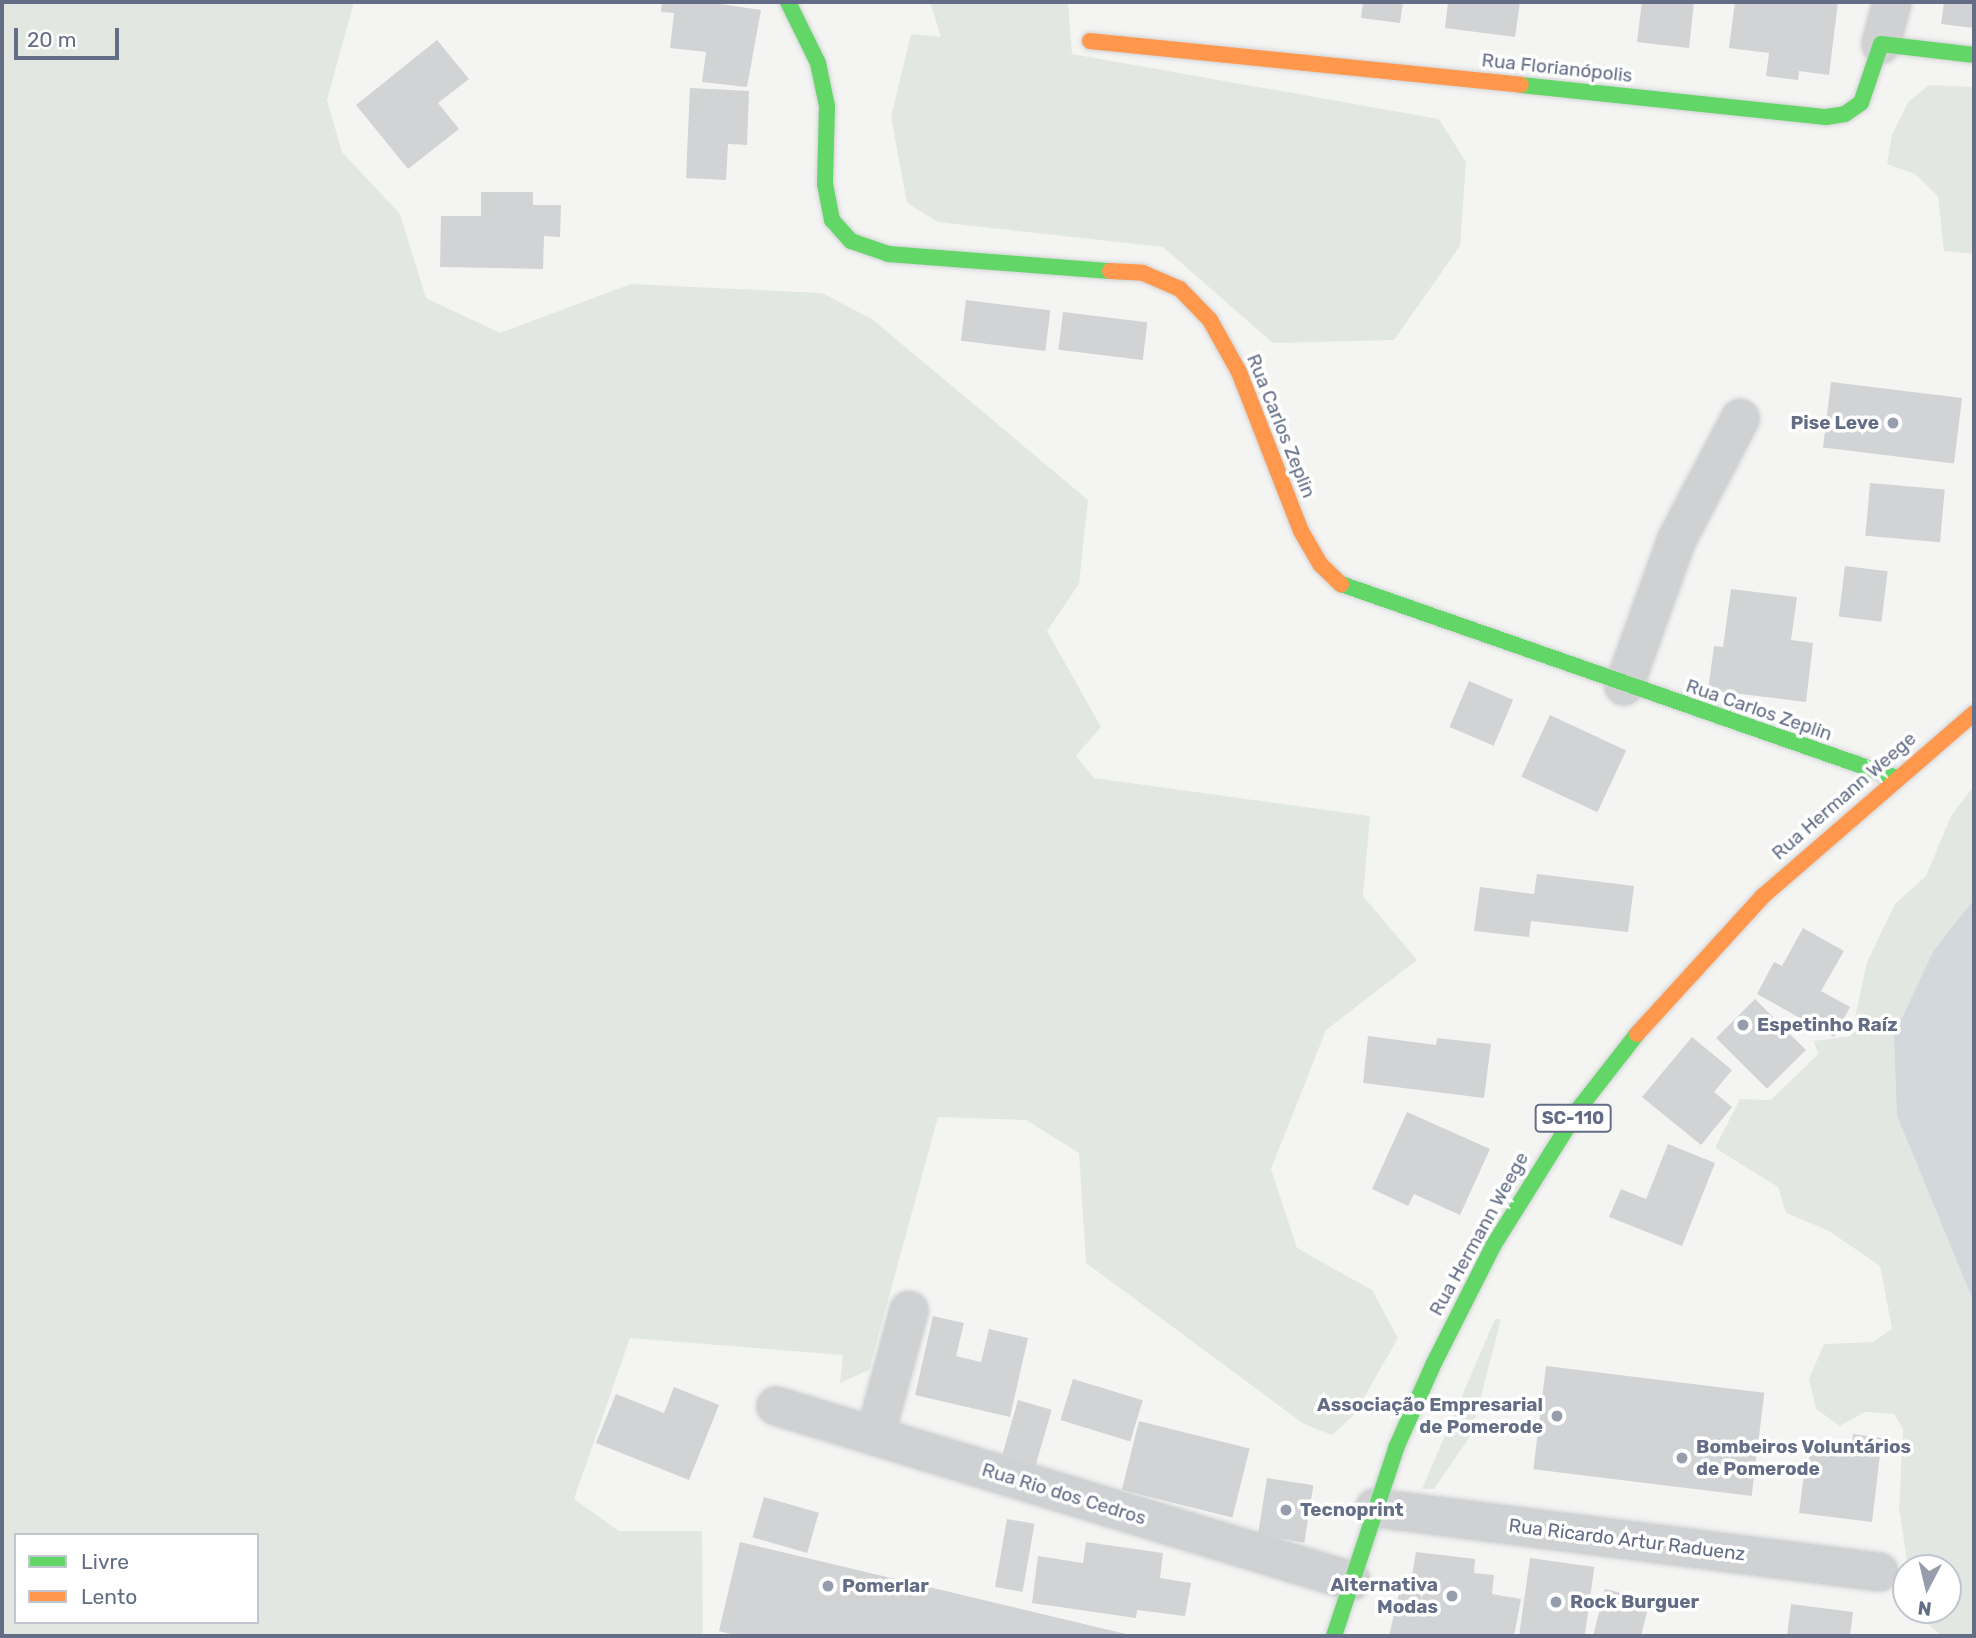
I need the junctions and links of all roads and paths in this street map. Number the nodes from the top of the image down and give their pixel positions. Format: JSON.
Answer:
{"nodes":[{"id":1,"x":788,"y":2,"type":"edge"},
{"id":2,"x":1892,"y":2,"type":"edge"},
{"id":3,"x":1090,"y":41,"type":"dead end"},
{"id":4,"x":1881,"y":44,"type":"junction"},
{"id":5,"x":1974,"y":55,"type":"edge"},
{"id":6,"x":1740,"y":419,"type":"dead end"},
{"id":7,"x":1624,"y":686,"type":"junction"},
{"id":8,"x":1974,"y":713,"type":"edge"},
{"id":9,"x":1894,"y":778,"type":"junction"},
{"id":10,"x":909,"y":1311,"type":"dead end"},
{"id":11,"x":776,"y":1406,"type":"dead end"},
{"id":12,"x":875,"y":1436,"type":"junction"},
{"id":13,"x":1374,"y":1508,"type":"junction"},
{"id":14,"x":1879,"y":1572,"type":"dead end"},
{"id":15,"x":1351,"y":1581,"type":"junction"},
{"id":16,"x":1335,"y":1636,"type":"edge"}],
"edges":[{"from":1,"to":7,"type":"street","name":"Rua Carlos Zeplin"},
{"from":2,"to":4,"type":"street"},
{"from":3,"to":4,"type":"street","name":"Rua Florianópolis"},
{"from":4,"to":5,"type":"street"},
{"from":6,"to":7,"type":"street"},
{"from":7,"to":9,"type":"street","name":"Rua Carlos Zeplin"},
{"from":8,"to":9,"type":"street","name":"Rua Hermann Weege","number":"SC-110"},
{"from":9,"to":13,"type":"street","name":"Rua Hermann Weege","number":"SC-110"},
{"from":10,"to":12,"type":"street"},
{"from":11,"to":12,"type":"street","name":"Rua Rio dos Cedros"},
{"from":12,"to":15,"type":"street","name":"Rua Rio dos Cedros"},
{"from":13,"to":14,"type":"street","name":"Rua Ricardo Artur Raduenz"},
{"from":13,"to":15,"type":"street","name":"Rua Hermann Weege","number":"SC-110"},
{"from":15,"to":16,"type":"street","name":"Rua Hermann Weege","number":"SC-110"}]}
